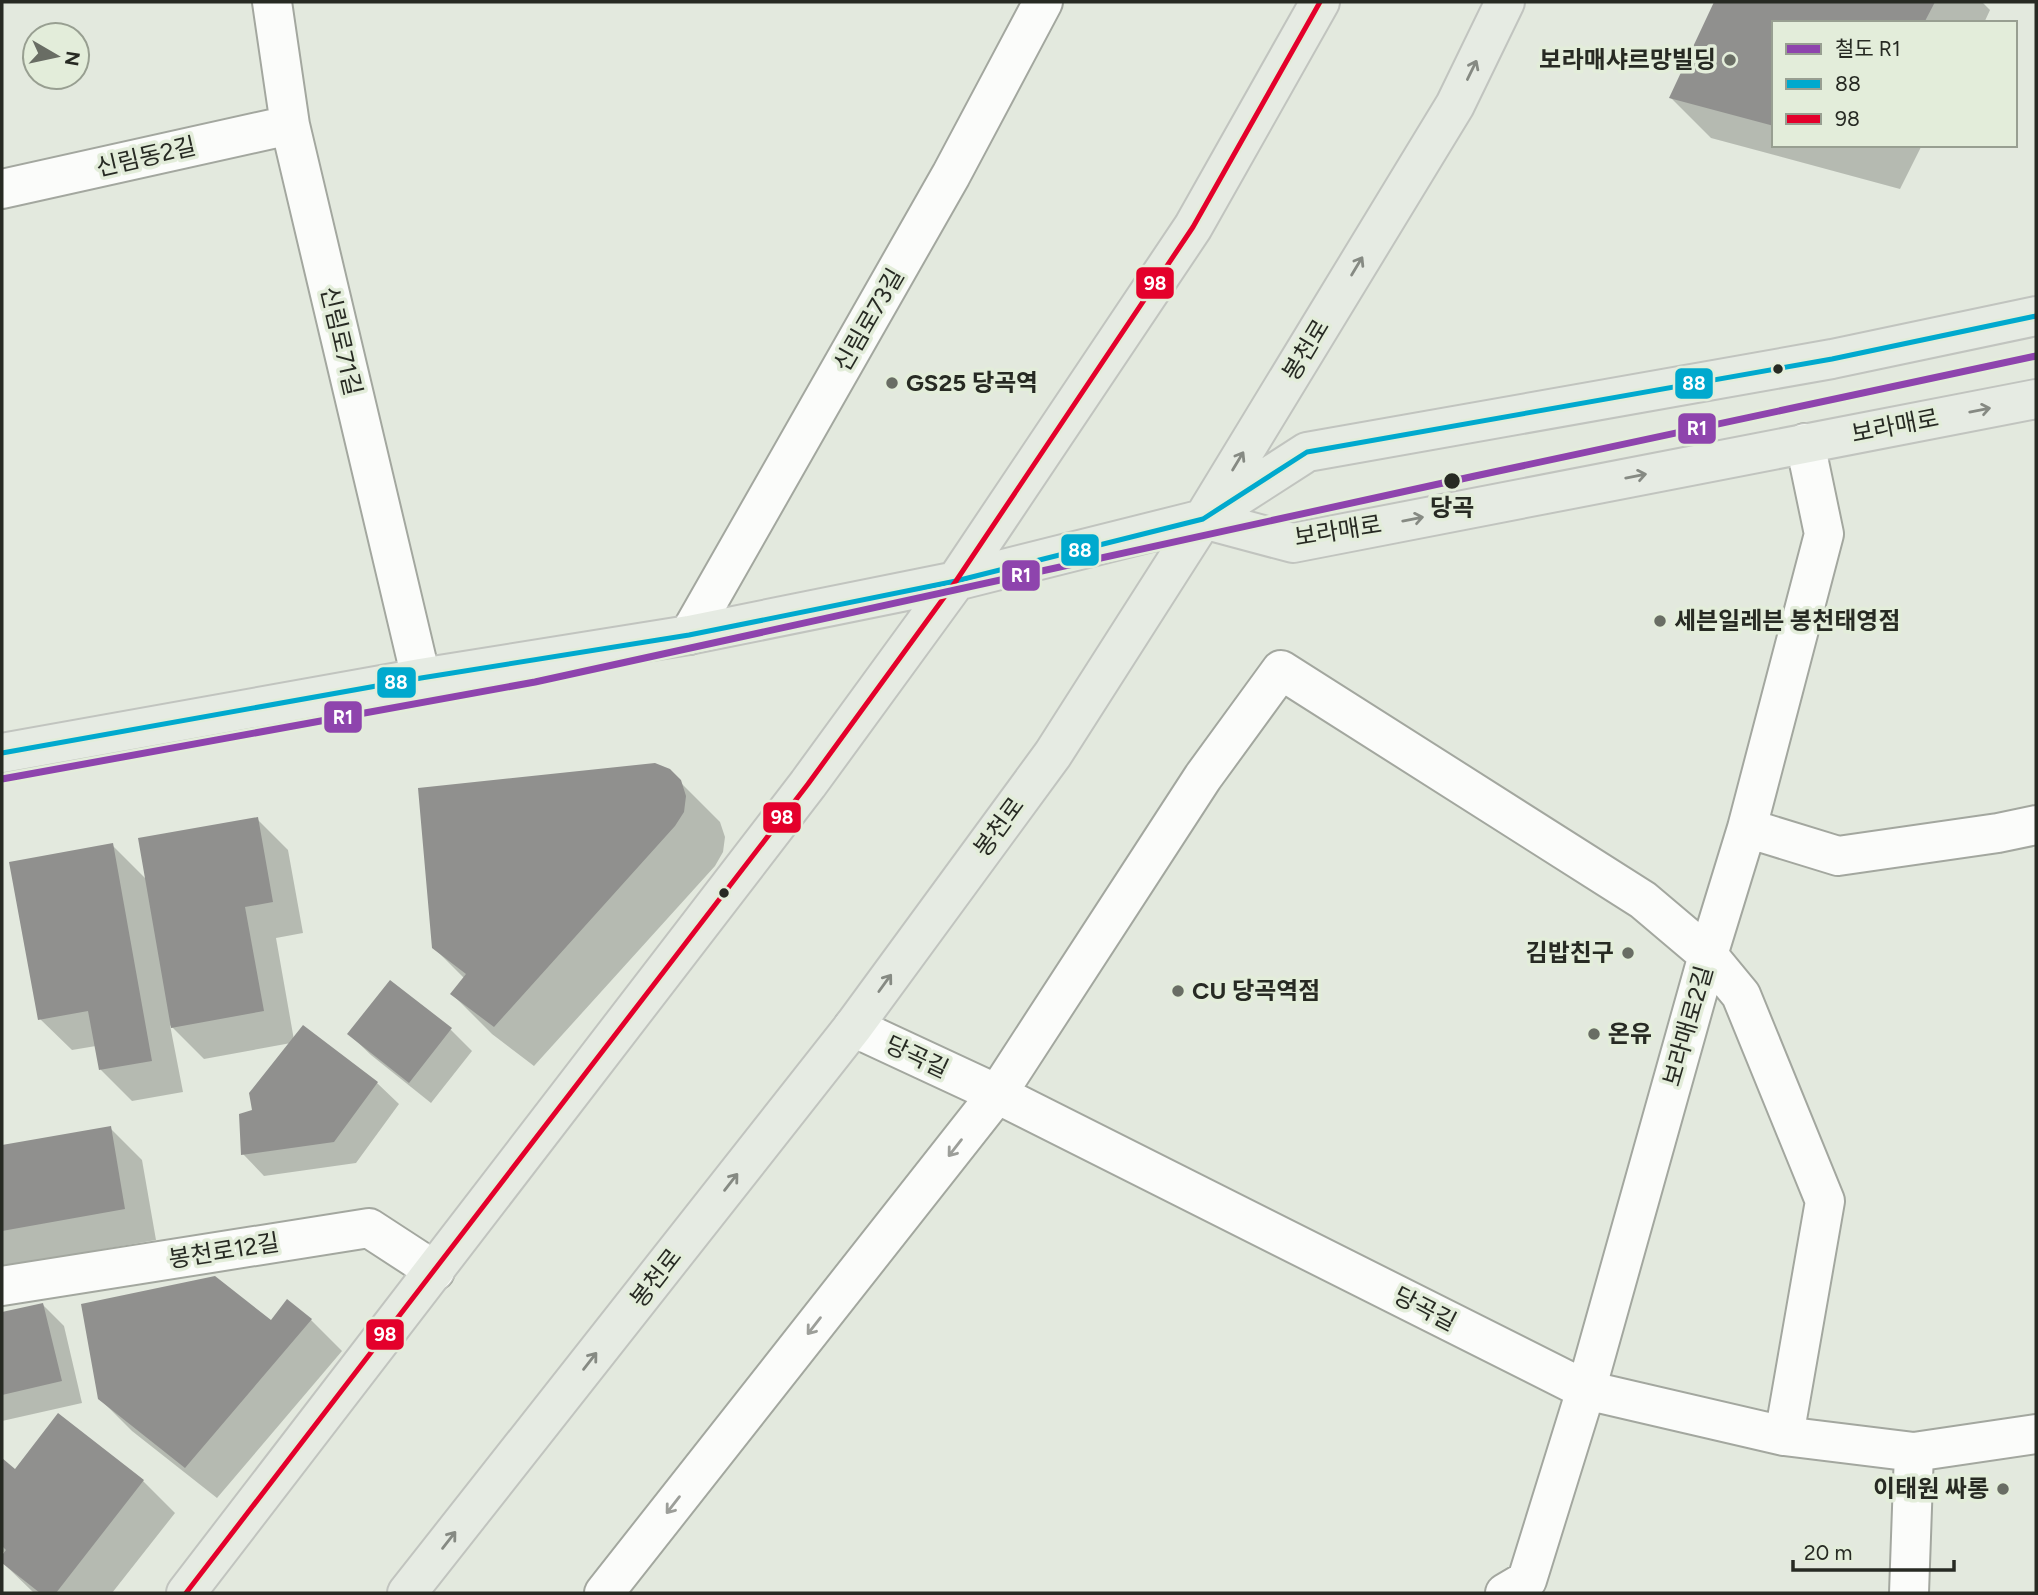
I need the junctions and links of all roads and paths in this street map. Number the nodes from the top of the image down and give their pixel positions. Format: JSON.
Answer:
{"nodes":[{"id":1,"x":272,"y":2,"type":"edge"},
{"id":2,"x":1043,"y":2,"type":"edge"},
{"id":3,"x":1320,"y":2,"type":"edge"},
{"id":4,"x":1505,"y":2,"type":"edge"},
{"id":5,"x":290,"y":125,"type":"junction"},
{"id":6,"x":2,"y":189,"type":"edge"},
{"id":7,"x":2036,"y":316,"type":"edge"},
{"id":8,"x":2036,"y":399,"type":"edge"},
{"id":9,"x":1805,"y":443,"type":"junction"},
{"id":10,"x":1203,"y":519,"type":"junction"},
{"id":11,"x":956,"y":581,"type":"junction"},
{"id":12,"x":689,"y":635,"type":"junction"},
{"id":13,"x":421,"y":678,"type":"junction"},
{"id":14,"x":2,"y":752,"type":"edge"},
{"id":15,"x":2036,"y":825,"type":"edge"},
{"id":16,"x":1747,"y":828,"type":"junction"},
{"id":17,"x":1708,"y":955,"type":"junction"},
{"id":18,"x":853,"y":1027,"type":"junction"},
{"id":19,"x":997,"y":1094,"type":"junction"},
{"id":20,"x":435,"y":1270,"type":"junction"},
{"id":21,"x":2,"y":1286,"type":"edge"},
{"id":22,"x":1586,"y":1390,"type":"junction"},
{"id":23,"x":2036,"y":1434,"type":"edge"},
{"id":24,"x":1784,"y":1436,"type":"junction"},
{"id":25,"x":1914,"y":1452,"type":"junction"},
{"id":26,"x":193,"y":1589,"type":"edge"},
{"id":27,"x":407,"y":1593,"type":"edge"},
{"id":28,"x":604,"y":1593,"type":"edge"},
{"id":29,"x":1505,"y":1593,"type":"edge"},
{"id":30,"x":1909,"y":1593,"type":"edge"}],
"edges":[{"from":1,"to":5,"type":"street","name":"신림로71길"},
{"from":2,"to":12,"type":"street","name":"신림로73길"},
{"from":3,"to":11,"type":"main road"},
{"from":10,"to":4,"type":"main road","name":"봉천로","one_way":true},
{"from":5,"to":6,"type":"street","name":"신림동2길"},
{"from":5,"to":13,"type":"street","name":"신림로71길"},
{"from":7,"to":10,"type":"main road"},
{"from":9,"to":8,"type":"main road","name":"보라매로","one_way":true},
{"from":10,"to":9,"type":"main road","name":"보라매로","one_way":true},
{"from":9,"to":16,"type":"street","name":"보라매로2길"},
{"from":10,"to":11,"type":"main road"},
{"from":18,"to":10,"type":"main road","name":"봉천로","one_way":true},
{"from":11,"to":12,"type":"main road"},
{"from":11,"to":20,"type":"main road"},
{"from":12,"to":13,"type":"main road"},
{"from":13,"to":14,"type":"main road"},
{"from":15,"to":16,"type":"street"},
{"from":16,"to":17,"type":"street","name":"보라매로2길"},
{"from":17,"to":19,"type":"street"},
{"from":17,"to":22,"type":"street","name":"보라매로2길"},
{"from":17,"to":24,"type":"street"},
{"from":18,"to":19,"type":"street","name":"당곡길"},
{"from":27,"to":18,"type":"main road","name":"봉천로","one_way":true},
{"from":19,"to":22,"type":"street","name":"당곡길"},
{"from":19,"to":28,"type":"street","one_way":true},
{"from":20,"to":21,"type":"street","name":"봉천로12길"},
{"from":20,"to":26,"type":"main road"},
{"from":22,"to":24,"type":"street","name":"당곡길"},
{"from":22,"to":29,"type":"street","name":"보라매로2길"},
{"from":23,"to":25,"type":"street","name":"당곡길"},
{"from":24,"to":25,"type":"street","name":"당곡길"},
{"from":25,"to":30,"type":"street"}]}
